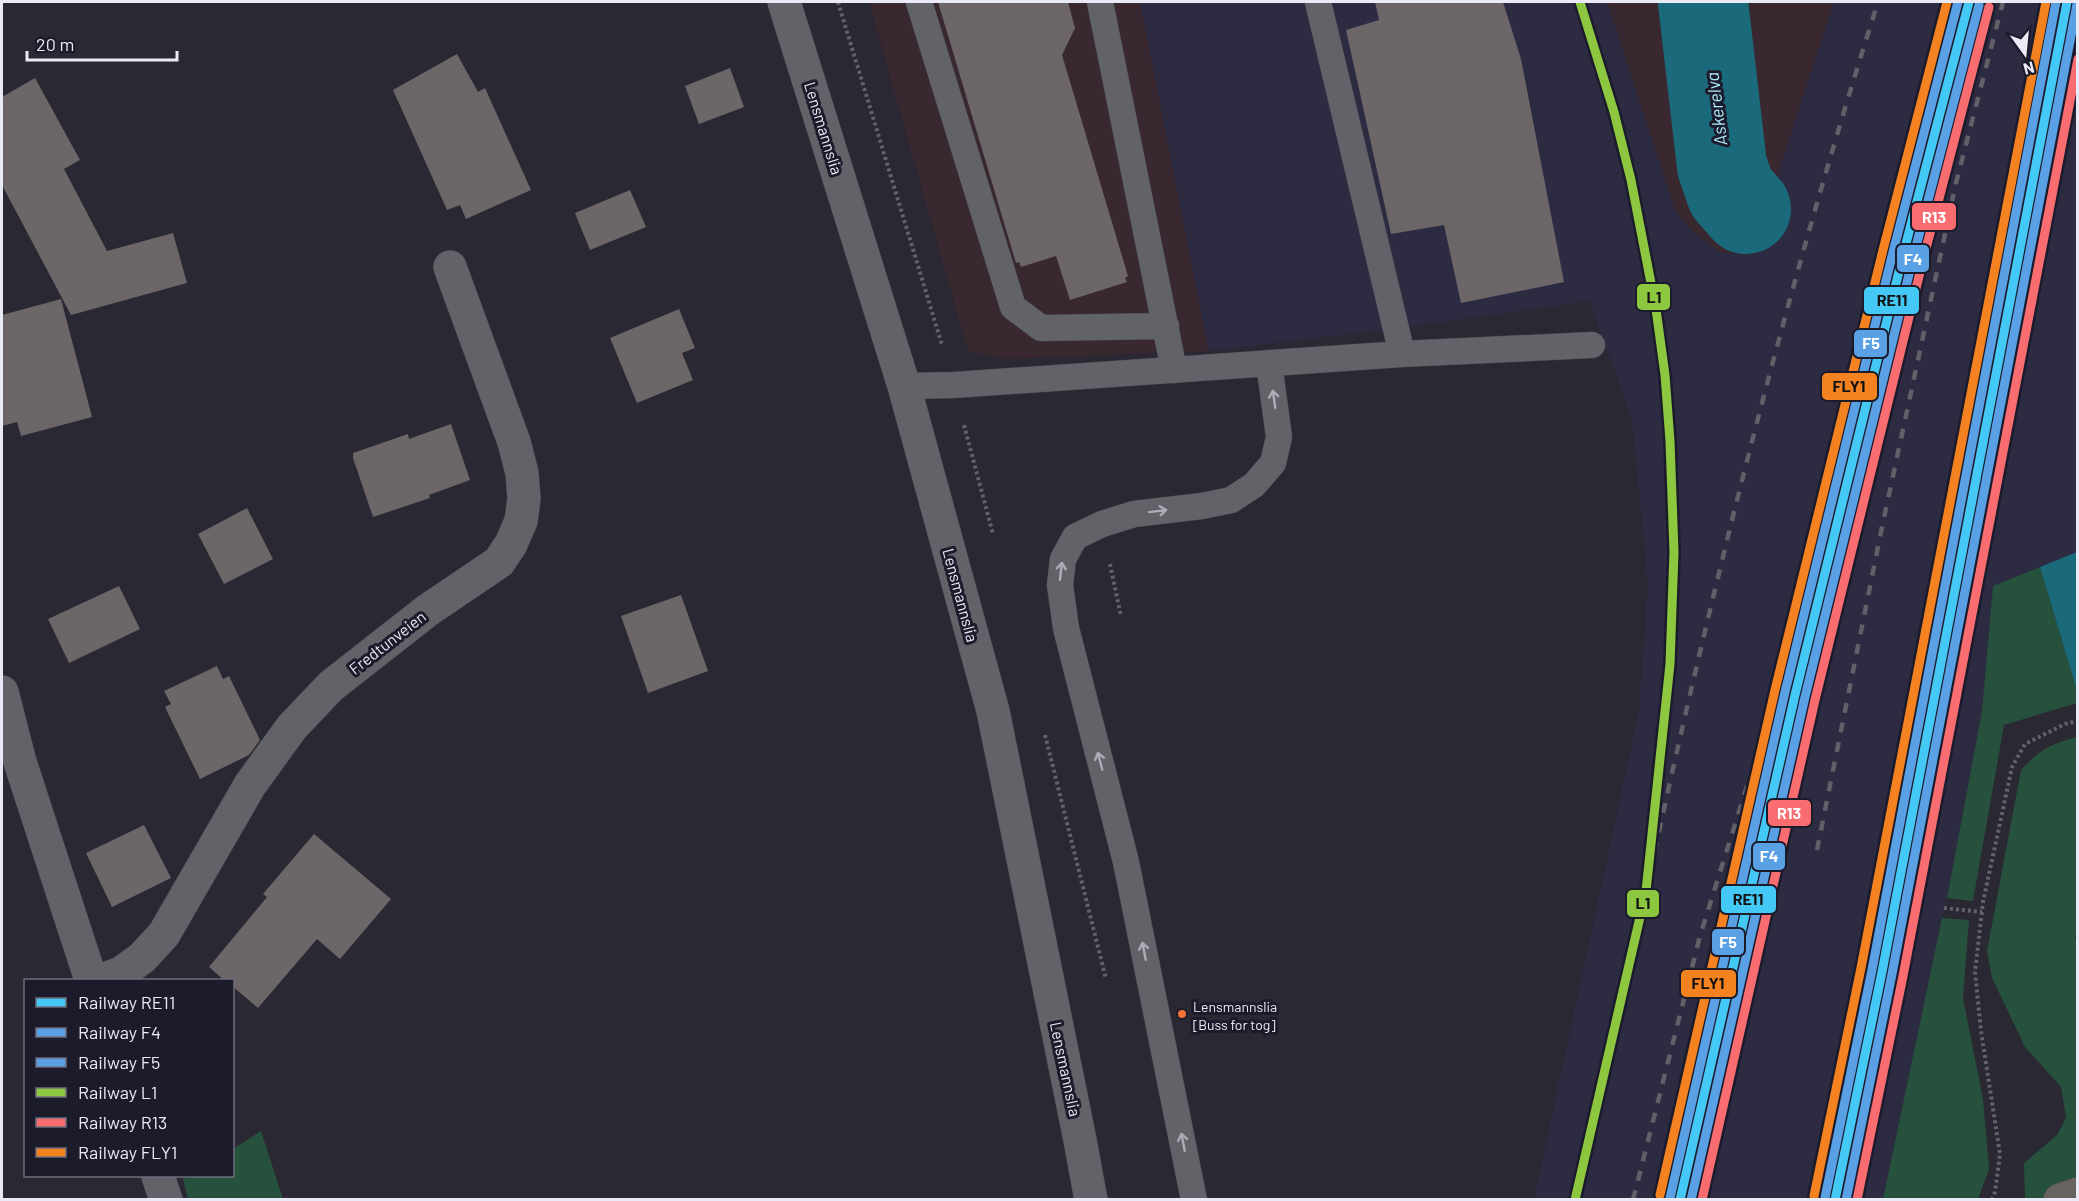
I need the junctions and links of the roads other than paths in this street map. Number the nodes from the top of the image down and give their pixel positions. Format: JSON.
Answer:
{"nodes":[{"id":1,"x":784,"y":2,"type":"edge"},
{"id":2,"x":919,"y":2,"type":"edge"},
{"id":3,"x":1100,"y":2,"type":"edge"},
{"id":4,"x":1318,"y":2,"type":"edge"},
{"id":5,"x":450,"y":267,"type":"dead end"},
{"id":6,"x":1166,"y":326,"type":"junction"},
{"id":7,"x":1592,"y":345,"type":"dead end"},
{"id":8,"x":1402,"y":354,"type":"junction"},
{"id":9,"x":1269,"y":363,"type":"junction"},
{"id":10,"x":1174,"y":370,"type":"junction"},
{"id":11,"x":904,"y":386,"type":"junction"},
{"id":12,"x":2,"y":692,"type":"edge"},
{"id":13,"x":90,"y":979,"type":"edge"},
{"id":14,"x":107,"y":979,"type":"edge"},
{"id":15,"x":158,"y":1177,"type":"edge"},
{"id":16,"x":2078,"y":1194,"type":"edge"},
{"id":17,"x":166,"y":1200,"type":"edge"},
{"id":18,"x":1091,"y":1200,"type":"edge"},
{"id":19,"x":1194,"y":1200,"type":"edge"},
{"id":20,"x":2060,"y":1200,"type":"edge"}],
"edges":[{"from":1,"to":11,"type":"street","name":"Lensmannslia"},
{"from":2,"to":6,"type":"lane"},
{"from":3,"to":6,"type":"lane"},
{"from":4,"to":8,"type":"lane"},
{"from":5,"to":14,"type":"street","name":"Fredtunveien"},
{"from":6,"to":10,"type":"lane"},
{"from":7,"to":8,"type":"lane"},
{"from":8,"to":9,"type":"lane"},
{"from":9,"to":10,"type":"lane"},
{"from":19,"to":9,"type":"lane","one_way":true},
{"from":10,"to":11,"type":"lane"},
{"from":11,"to":18,"type":"street","name":"Lensmannslia"},
{"from":12,"to":13,"type":"street"},
{"from":15,"to":17,"type":"street"},
{"from":16,"to":20,"type":"highway"}]}
